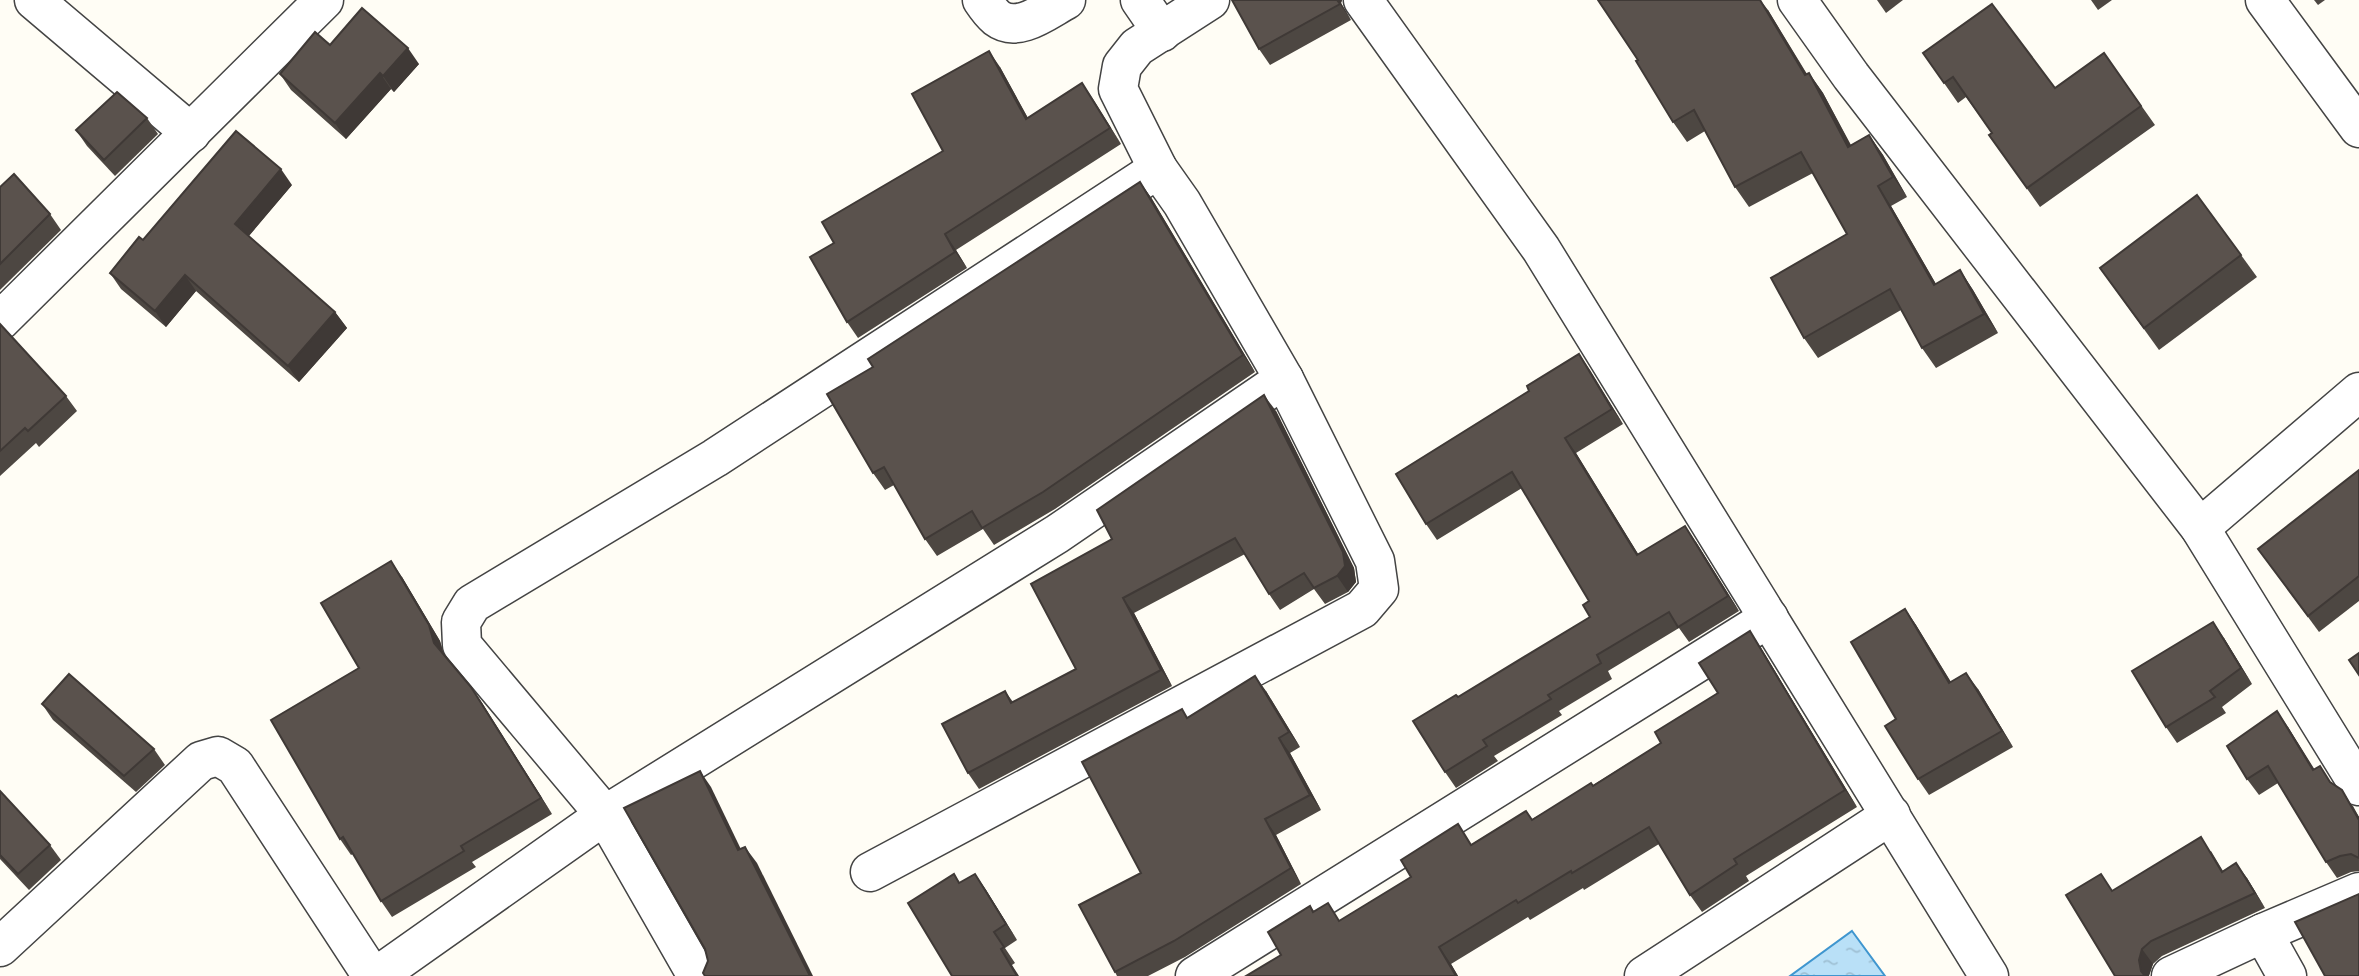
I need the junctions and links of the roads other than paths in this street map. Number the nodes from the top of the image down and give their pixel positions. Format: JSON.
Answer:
{"nodes":[{"id":1,"x":34,"y":0,"type":"edge"},
{"id":2,"x":324,"y":0,"type":"edge"},
{"id":3,"x":982,"y":0,"type":"edge"},
{"id":4,"x":1066,"y":0,"type":"edge"},
{"id":5,"x":1140,"y":0,"type":"edge"},
{"id":6,"x":1210,"y":0,"type":"edge"},
{"id":7,"x":1363,"y":0,"type":"edge"},
{"id":8,"x":1797,"y":0,"type":"edge"},
{"id":9,"x":2265,"y":0,"type":"edge"},
{"id":10,"x":1162,"y":32,"type":"junction"},
{"id":11,"x":2359,"y":128,"type":"edge"},
{"id":12,"x":191,"y":133,"type":"junction"},
{"id":13,"x":1158,"y":169,"type":"junction"},
{"id":14,"x":0,"y":321,"type":"edge"},
{"id":15,"x":1284,"y":379,"type":"junction"},
{"id":16,"x":2359,"y":392,"type":"edge"},
{"id":17,"x":2200,"y":528,"type":"junction"},
{"id":18,"x":1769,"y":618,"type":"junction"},
{"id":19,"x":2359,"y":786,"type":"edge"},
{"id":20,"x":605,"y":815,"type":"junction"},
{"id":21,"x":1891,"y":816,"type":"junction"},
{"id":22,"x":870,"y":872,"type":"dead end"},
{"id":23,"x":2359,"y":892,"type":"edge"},
{"id":24,"x":2263,"y":933,"type":"junction"},
{"id":25,"x":0,"y":947,"type":"edge"},
{"id":26,"x":375,"y":976,"type":"edge"},
{"id":27,"x":697,"y":976,"type":"edge"},
{"id":28,"x":1195,"y":976,"type":"edge"},
{"id":29,"x":1644,"y":976,"type":"edge"},
{"id":30,"x":1989,"y":976,"type":"edge"},
{"id":31,"x":2171,"y":976,"type":"edge"},
{"id":32,"x":2287,"y":976,"type":"edge"}],
"edges":[{"from":1,"to":12,"type":"street"},
{"from":2,"to":12,"type":"street"},
{"from":3,"to":4,"type":"street"},
{"from":5,"to":10,"type":"street"},
{"from":6,"to":10,"type":"street"},
{"from":7,"to":18,"type":"street"},
{"from":8,"to":17,"type":"street"},
{"from":9,"to":11,"type":"street"},
{"from":10,"to":13,"type":"street"},
{"from":12,"to":14,"type":"street"},
{"from":13,"to":15,"type":"street"},
{"from":13,"to":20,"type":"street"},
{"from":15,"to":20,"type":"street"},
{"from":15,"to":22,"type":"street"},
{"from":16,"to":17,"type":"street"},
{"from":17,"to":19,"type":"street"},
{"from":18,"to":21,"type":"street"},
{"from":18,"to":28,"type":"street"},
{"from":20,"to":26,"type":"street"},
{"from":20,"to":27,"type":"street"},
{"from":21,"to":29,"type":"street"},
{"from":21,"to":30,"type":"street"},
{"from":23,"to":24,"type":"street"},
{"from":24,"to":31,"type":"street"},
{"from":24,"to":32,"type":"street"},
{"from":25,"to":26,"type":"street"}]}
